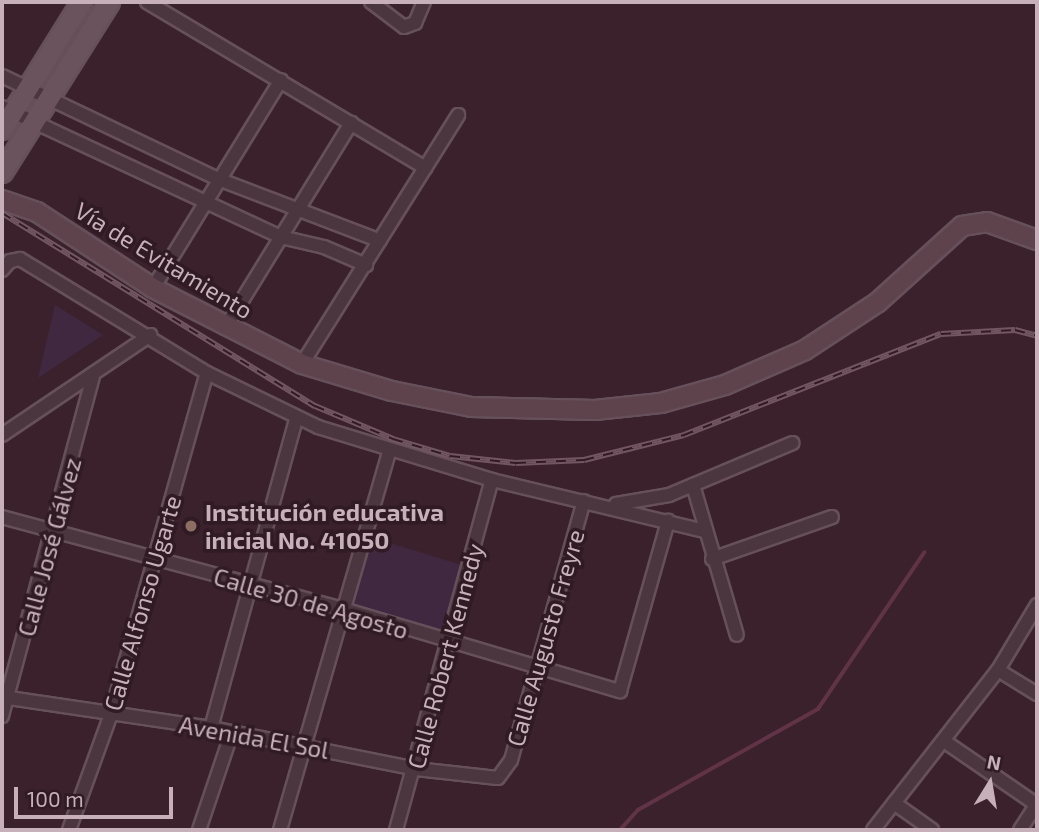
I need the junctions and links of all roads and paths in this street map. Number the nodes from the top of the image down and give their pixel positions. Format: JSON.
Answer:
{"nodes":[{"id":1,"x":80,"y":2,"type":"edge"},
{"id":2,"x":109,"y":2,"type":"edge"},
{"id":3,"x":147,"y":2,"type":"edge"},
{"id":4,"x":371,"y":2,"type":"edge"},
{"id":5,"x":424,"y":2,"type":"edge"},
{"id":6,"x":2,"y":76,"type":"edge"},
{"id":7,"x":281,"y":80,"type":"junction"},
{"id":8,"x":28,"y":87,"type":"junction"},
{"id":9,"x":49,"y":100,"type":"junction"},
{"id":10,"x":7,"y":110,"type":"edge"},
{"id":11,"x":457,"y":115,"type":"dead end"},
{"id":12,"x":351,"y":122,"type":"junction"},
{"id":13,"x":33,"y":125,"type":"junction"},
{"id":14,"x":2,"y":129,"type":"edge"},
{"id":15,"x":425,"y":168,"type":"junction"},
{"id":16,"x":2,"y":172,"type":"edge"},
{"id":17,"x":218,"y":179,"type":"junction"},
{"id":18,"x":4,"y":199,"type":"edge"},
{"id":19,"x":206,"y":201,"type":"junction"},
{"id":20,"x":297,"y":212,"type":"junction"},
{"id":21,"x":281,"y":237,"type":"junction"},
{"id":22,"x":1037,"y":240,"type":"edge"},
{"id":23,"x":380,"y":242,"type":"junction"},
{"id":24,"x":366,"y":265,"type":"junction"},
{"id":25,"x":2,"y":270,"type":"edge"},
{"id":26,"x":153,"y":288,"type":"junction"},
{"id":27,"x":225,"y":328,"type":"junction"},
{"id":28,"x":150,"y":335,"type":"junction"},
{"id":29,"x":302,"y":364,"type":"junction"},
{"id":30,"x":207,"y":373,"type":"junction"},
{"id":31,"x":93,"y":377,"type":"junction"},
{"id":32,"x":296,"y":419,"type":"junction"},
{"id":33,"x":2,"y":435,"type":"edge"},
{"id":34,"x":793,"y":443,"type":"dead end"},
{"id":35,"x":389,"y":452,"type":"junction"},
{"id":36,"x":492,"y":480,"type":"junction"},
{"id":37,"x":693,"y":485,"type":"junction"},
{"id":38,"x":584,"y":501,"type":"junction"},
{"id":39,"x":2,"y":517,"type":"edge"},
{"id":40,"x":832,"y":517,"type":"dead end"},
{"id":41,"x":668,"y":521,"type":"junction"},
{"id":42,"x":705,"y":530,"type":"junction"},
{"id":43,"x":55,"y":531,"type":"junction"},
{"id":44,"x":712,"y":559,"type":"junction"},
{"id":45,"x":151,"y":561,"type":"junction"},
{"id":46,"x":250,"y":584,"type":"junction"},
{"id":47,"x":1037,"y":606,"type":"edge"},
{"id":48,"x":346,"y":610,"type":"junction"},
{"id":49,"x":737,"y":635,"type":"dead end"},
{"id":50,"x":449,"y":643,"type":"junction"},
{"id":51,"x":535,"y":669,"type":"junction"},
{"id":52,"x":998,"y":670,"type":"junction"},
{"id":53,"x":1037,"y":694,"type":"edge"},
{"id":54,"x":4,"y":698,"type":"edge"},
{"id":55,"x":2,"y":716,"type":"edge"},
{"id":56,"x":110,"y":717,"type":"junction"},
{"id":57,"x":211,"y":728,"type":"junction"},
{"id":58,"x":232,"y":732,"type":"junction"},
{"id":59,"x":944,"y":741,"type":"junction"},
{"id":60,"x":307,"y":746,"type":"junction"},
{"id":61,"x":416,"y":769,"type":"junction"},
{"id":62,"x":505,"y":773,"type":"joint"},
{"id":63,"x":894,"y":803,"type":"junction"},
{"id":64,"x":1037,"y":804,"type":"edge"},
{"id":65,"x":69,"y":830,"type":"edge"},
{"id":66,"x":199,"y":830,"type":"edge"},
{"id":67,"x":280,"y":830,"type":"edge"},
{"id":68,"x":396,"y":830,"type":"edge"},
{"id":69,"x":873,"y":830,"type":"edge"},
{"id":70,"x":932,"y":830,"type":"edge"},
{"id":71,"x":1020,"y":830,"type":"edge"}],
"edges":[{"from":1,"to":8,"type":"main road"},
{"from":2,"to":9,"type":"main road"},
{"from":3,"to":7,"type":"street"},
{"from":4,"to":5,"type":"street"},
{"from":6,"to":8,"type":"street"},
{"from":7,"to":12,"type":"street"},
{"from":7,"to":17,"type":"street"},
{"from":8,"to":9,"type":"street"},
{"from":8,"to":10,"type":"main road"},
{"from":9,"to":13,"type":"main road"},
{"from":9,"to":17,"type":"street"},
{"from":10,"to":13,"type":"street"},
{"from":10,"to":14,"type":"main road"},
{"from":11,"to":15,"type":"street"},
{"from":12,"to":15,"type":"street"},
{"from":12,"to":20,"type":"street"},
{"from":13,"to":16,"type":"main road"},
{"from":13,"to":19,"type":"street"},
{"from":15,"to":23,"type":"street"},
{"from":17,"to":19,"type":"street"},
{"from":17,"to":20,"type":"street"},
{"from":18,"to":26,"type":"main road","name":"Vía de Evitamiento"},
{"from":19,"to":21,"type":"street"},
{"from":19,"to":26,"type":"street"},
{"from":20,"to":21,"type":"street"},
{"from":20,"to":23,"type":"street"},
{"from":21,"to":24,"type":"street"},
{"from":21,"to":27,"type":"street"},
{"from":22,"to":29,"type":"main road","name":"Vía de Evitamiento"},
{"from":23,"to":24,"type":"street"},
{"from":24,"to":29,"type":"street"},
{"from":25,"to":28,"type":"street"},
{"from":26,"to":27,"type":"main road","name":"Vía de Evitamiento"},
{"from":27,"to":29,"type":"main road","name":"Vía de Evitamiento"},
{"from":28,"to":30,"type":"street"},
{"from":28,"to":31,"type":"street"},
{"from":30,"to":32,"type":"street"},
{"from":30,"to":45,"type":"street","name":"Calle Alfonso Ugarte"},
{"from":31,"to":33,"type":"street"},
{"from":31,"to":43,"type":"street","name":"Calle José Gálvez"},
{"from":32,"to":35,"type":"street"},
{"from":32,"to":46,"type":"street"},
{"from":34,"to":37,"type":"street"},
{"from":35,"to":36,"type":"street"},
{"from":35,"to":48,"type":"street"},
{"from":36,"to":38,"type":"street"},
{"from":36,"to":50,"type":"street","name":"Calle Robert Kennedy"},
{"from":37,"to":38,"type":"street"},
{"from":37,"to":42,"type":"street"},
{"from":38,"to":41,"type":"street"},
{"from":38,"to":51,"type":"street","name":"Calle Augusto Freyre"},
{"from":39,"to":43,"type":"street","name":"Calle 30 de Agosto"},
{"from":40,"to":44,"type":"street"},
{"from":41,"to":42,"type":"street"},
{"from":41,"to":51,"type":"street","name":"Calle 30 de Agosto"},
{"from":42,"to":44,"type":"street"},
{"from":43,"to":45,"type":"street","name":"Calle 30 de Agosto"},
{"from":43,"to":54,"type":"street","name":"Calle José Gálvez"},
{"from":44,"to":49,"type":"street"},
{"from":45,"to":46,"type":"street","name":"Calle 30 de Agosto"},
{"from":45,"to":56,"type":"street","name":"Calle Alfonso Ugarte"},
{"from":46,"to":48,"type":"street","name":"Calle 30 de Agosto"},
{"from":46,"to":57,"type":"street"},
{"from":47,"to":52,"type":"street"},
{"from":48,"to":50,"type":"street","name":"Calle 30 de Agosto"},
{"from":48,"to":60,"type":"street"},
{"from":50,"to":51,"type":"street","name":"Calle 30 de Agosto"},
{"from":50,"to":61,"type":"street","name":"Calle Robert Kennedy"},
{"from":51,"to":62,"type":"street","name":"Calle Augusto Freyre"},
{"from":52,"to":53,"type":"street"},
{"from":52,"to":59,"type":"street"},
{"from":54,"to":55,"type":"street","name":"Calle José Gálvez"},
{"from":54,"to":56,"type":"street","name":"Avenida El Sol"},
{"from":56,"to":57,"type":"street","name":"Avenida El Sol"},
{"from":56,"to":65,"type":"street","name":"Calle Alfonso Ugarte"},
{"from":57,"to":58,"type":"street","name":"Avenida El Sol"},
{"from":58,"to":60,"type":"street","name":"Avenida El Sol"},
{"from":58,"to":66,"type":"street"},
{"from":59,"to":63,"type":"street"},
{"from":59,"to":64,"type":"street"},
{"from":60,"to":61,"type":"street","name":"Avenida El Sol"},
{"from":60,"to":67,"type":"street"},
{"from":61,"to":62,"type":"street","name":"Avenida El Sol"},
{"from":61,"to":68,"type":"street","name":"Calle Robert Kennedy"},
{"from":63,"to":69,"type":"street"},
{"from":63,"to":70,"type":"street"},
{"from":64,"to":71,"type":"street"}]}
